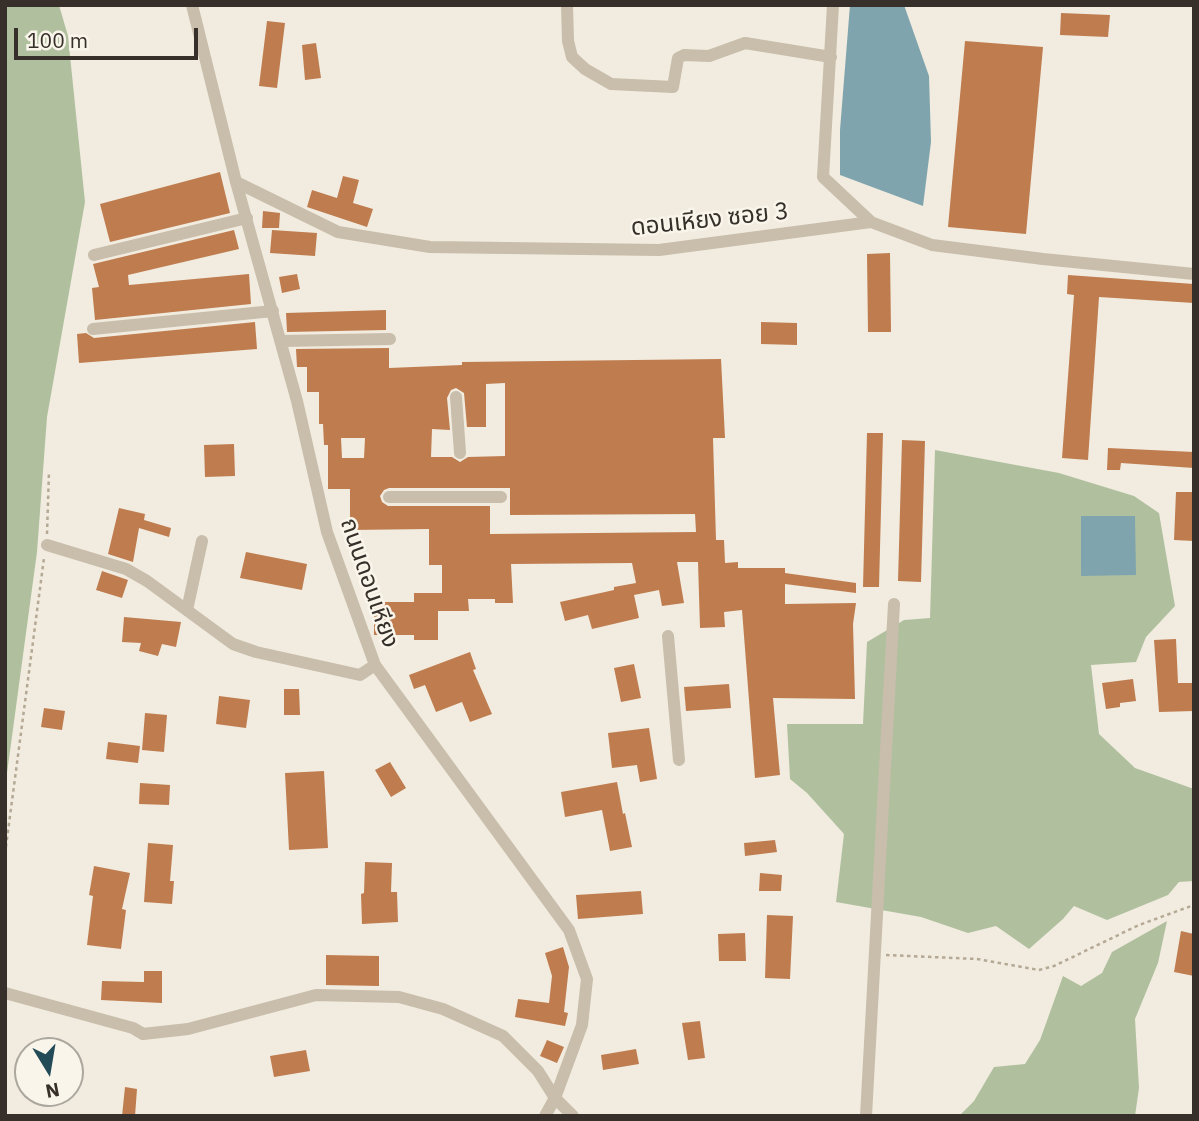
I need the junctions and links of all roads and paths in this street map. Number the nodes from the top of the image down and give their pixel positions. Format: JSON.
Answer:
{"nodes":[{"id":1,"x":192,"y":5,"type":"edge"},
{"id":2,"x":567,"y":5,"type":"edge"},
{"id":3,"x":834,"y":5,"type":"edge"},
{"id":4,"x":831,"y":57,"type":"junction"},
{"id":5,"x":236,"y":182,"type":"junction"},
{"id":6,"x":247,"y":218,"type":"junction"},
{"id":7,"x":872,"y":222,"type":"junction"},
{"id":8,"x":94,"y":255,"type":"dead end"},
{"id":9,"x":1194,"y":274,"type":"edge"},
{"id":10,"x":273,"y":312,"type":"junction"},
{"id":11,"x":93,"y":329,"type":"dead end"},
{"id":12,"x":390,"y":338,"type":"dead end"},
{"id":13,"x":281,"y":341,"type":"junction"},
{"id":14,"x":456,"y":397,"type":"dead end"},
{"id":15,"x":460,"y":453,"type":"dead end"},
{"id":16,"x":49,"y":471,"type":"dead end"},
{"id":17,"x":389,"y":497,"type":"dead end"},
{"id":18,"x":501,"y":497,"type":"dead end"},
{"id":19,"x":202,"y":541,"type":"dead end"},
{"id":20,"x":47,"y":545,"type":"junction"},
{"id":21,"x":894,"y":604,"type":"dead end"},
{"id":22,"x":187,"y":610,"type":"junction"},
{"id":23,"x":668,"y":636,"type":"dead end"},
{"id":24,"x":375,"y":665,"type":"junction"},
{"id":25,"x":679,"y":760,"type":"dead end"},
{"id":26,"x":5,"y":854,"type":"edge"},
{"id":27,"x":1194,"y":905,"type":"edge"},
{"id":28,"x":876,"y":954,"type":"junction"},
{"id":29,"x":5,"y":993,"type":"edge"},
{"id":30,"x":555,"y":1098,"type":"junction"},
{"id":31,"x":545,"y":1116,"type":"edge"},
{"id":32,"x":573,"y":1116,"type":"edge"},
{"id":33,"x":866,"y":1116,"type":"edge"}],
"edges":[{"from":1,"to":5,"type":"street","name":"ถนนดอนเหียง"},
{"from":2,"to":4,"type":"street"},
{"from":3,"to":4,"type":"street"},
{"from":4,"to":7,"type":"street"},
{"from":5,"to":6,"type":"street","name":"ถนนดอนเหียง"},
{"from":5,"to":7,"type":"street","name":"ดอนเหียง ซอย 3"},
{"from":6,"to":8,"type":"street"},
{"from":6,"to":10,"type":"street","name":"ถนนดอนเหียง"},
{"from":7,"to":9,"type":"street","name":"ดอนเหียง ซอย 3"},
{"from":10,"to":11,"type":"street"},
{"from":10,"to":13,"type":"street","name":"ถนนดอนเหียง"},
{"from":12,"to":13,"type":"street"},
{"from":13,"to":24,"type":"street","name":"ถนนดอนเหียง"},
{"from":14,"to":15,"type":"street"},
{"from":16,"to":20,"type":"path"},
{"from":17,"to":18,"type":"street"},
{"from":19,"to":22,"type":"street"},
{"from":20,"to":22,"type":"street"},
{"from":20,"to":26,"type":"path"},
{"from":21,"to":28,"type":"street"},
{"from":22,"to":24,"type":"street"},
{"from":23,"to":25,"type":"street"},
{"from":24,"to":30,"type":"street","name":"ถนนดอนเหียง"},
{"from":27,"to":28,"type":"path"},
{"from":28,"to":33,"type":"street"},
{"from":29,"to":30,"type":"street"},
{"from":30,"to":31,"type":"street","name":"ถนนดอนเหียง"},
{"from":30,"to":32,"type":"street"}]}
